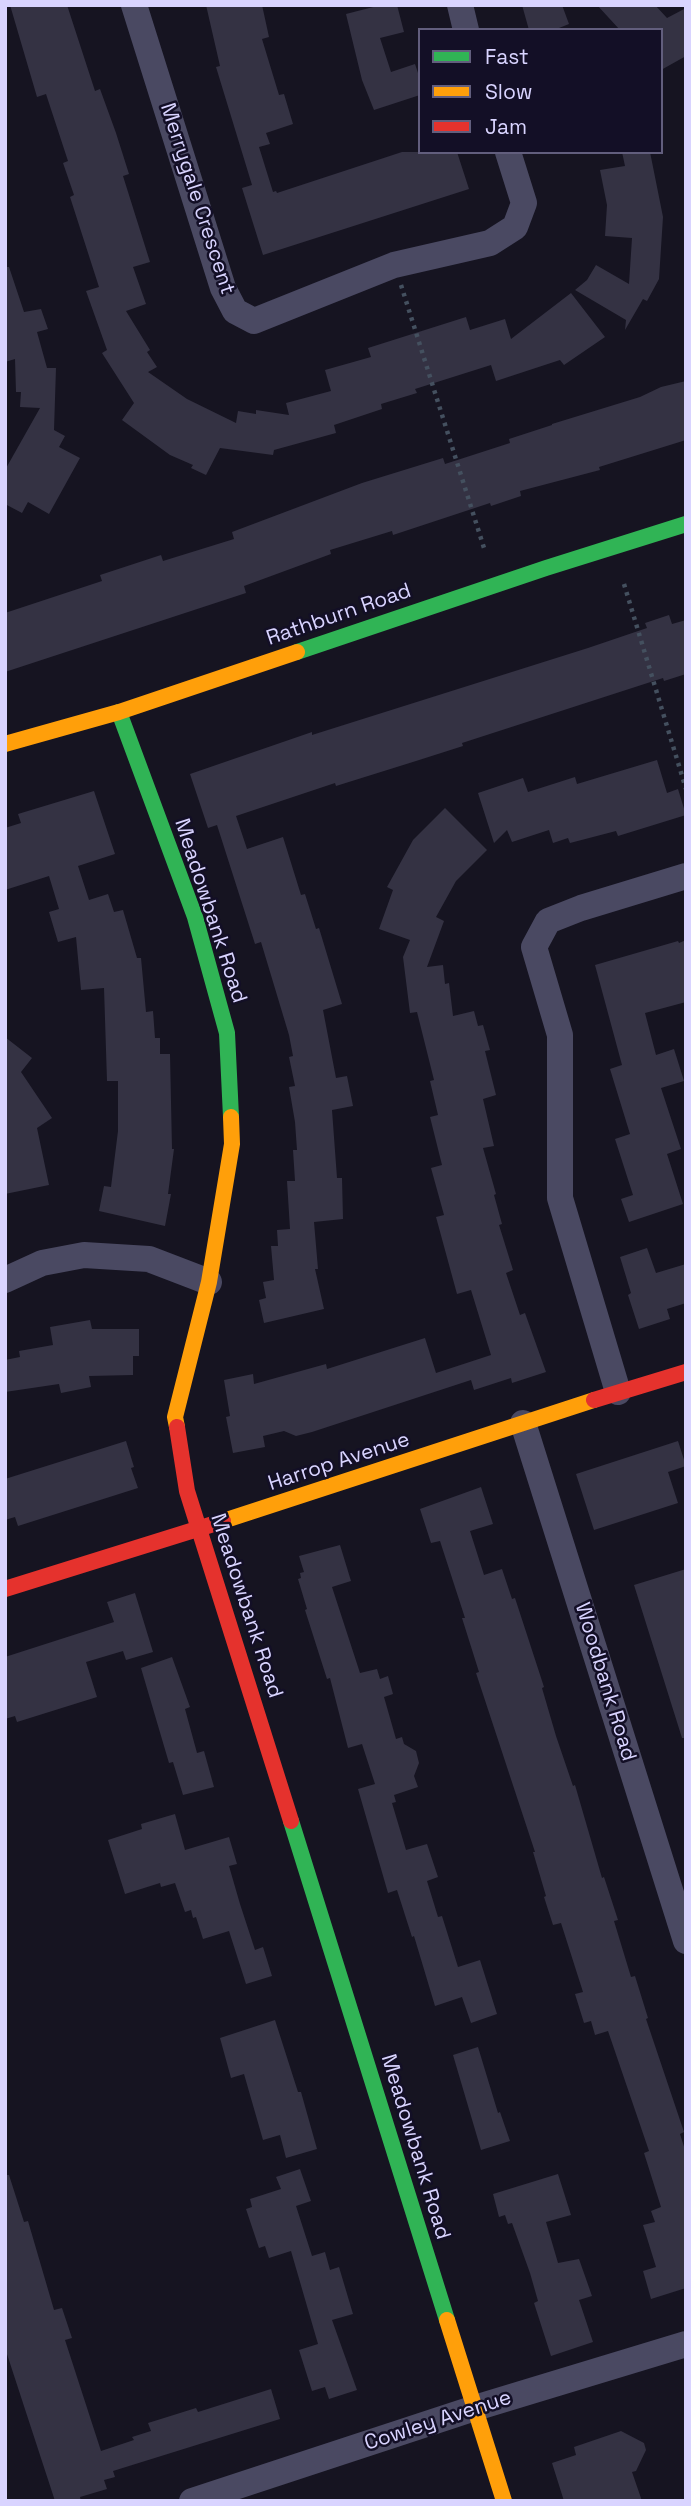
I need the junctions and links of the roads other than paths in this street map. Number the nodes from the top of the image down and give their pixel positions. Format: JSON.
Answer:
{"nodes":[{"id":1,"x":134,"y":5,"type":"edge"},
{"id":2,"x":460,"y":5,"type":"edge"},
{"id":3,"x":466,"y":28,"type":"edge"},
{"id":4,"x":509,"y":154,"type":"edge"},
{"id":5,"x":686,"y":524,"type":"edge"},
{"id":6,"x":119,"y":712,"type":"junction"},
{"id":7,"x":5,"y":744,"type":"edge"},
{"id":8,"x":686,"y":876,"type":"edge"},
{"id":9,"x":5,"y":1280,"type":"edge"},
{"id":10,"x":209,"y":1282,"type":"junction"},
{"id":11,"x":686,"y":1372,"type":"edge"},
{"id":12,"x":618,"y":1392,"type":"junction"},
{"id":13,"x":523,"y":1423,"type":"junction"},
{"id":14,"x":200,"y":1529,"type":"junction"},
{"id":15,"x":5,"y":1589,"type":"edge"},
{"id":16,"x":686,"y":1941,"type":"edge"},
{"id":17,"x":686,"y":2344,"type":"edge"},
{"id":18,"x":475,"y":2408,"type":"junction"},
{"id":19,"x":192,"y":2501,"type":"edge"},
{"id":20,"x":504,"y":2501,"type":"edge"}],
"edges":[{"from":1,"to":4,"type":"street","name":"Merrygale Crescent"},
{"from":2,"to":3,"type":"street"},
{"from":5,"to":6,"type":"street","name":"Rathburn Road"},
{"from":6,"to":7,"type":"street","name":"Rathburn Road"},
{"from":6,"to":10,"type":"street","name":"Meadowbank Road"},
{"from":8,"to":12,"type":"street"},
{"from":9,"to":10,"type":"street"},
{"from":10,"to":14,"type":"street","name":"Meadowbank Road"},
{"from":11,"to":12,"type":"street","name":"Harrop Avenue"},
{"from":12,"to":13,"type":"street","name":"Harrop Avenue"},
{"from":13,"to":14,"type":"street","name":"Harrop Avenue"},
{"from":13,"to":16,"type":"street","name":"Woodbank Road"},
{"from":14,"to":15,"type":"street","name":"Harrop Avenue"},
{"from":14,"to":18,"type":"street","name":"Meadowbank Road"},
{"from":17,"to":18,"type":"street","name":"Cowley Avenue"},
{"from":18,"to":19,"type":"street","name":"Cowley Avenue"},
{"from":18,"to":20,"type":"street","name":"Meadowbank Road"}]}
